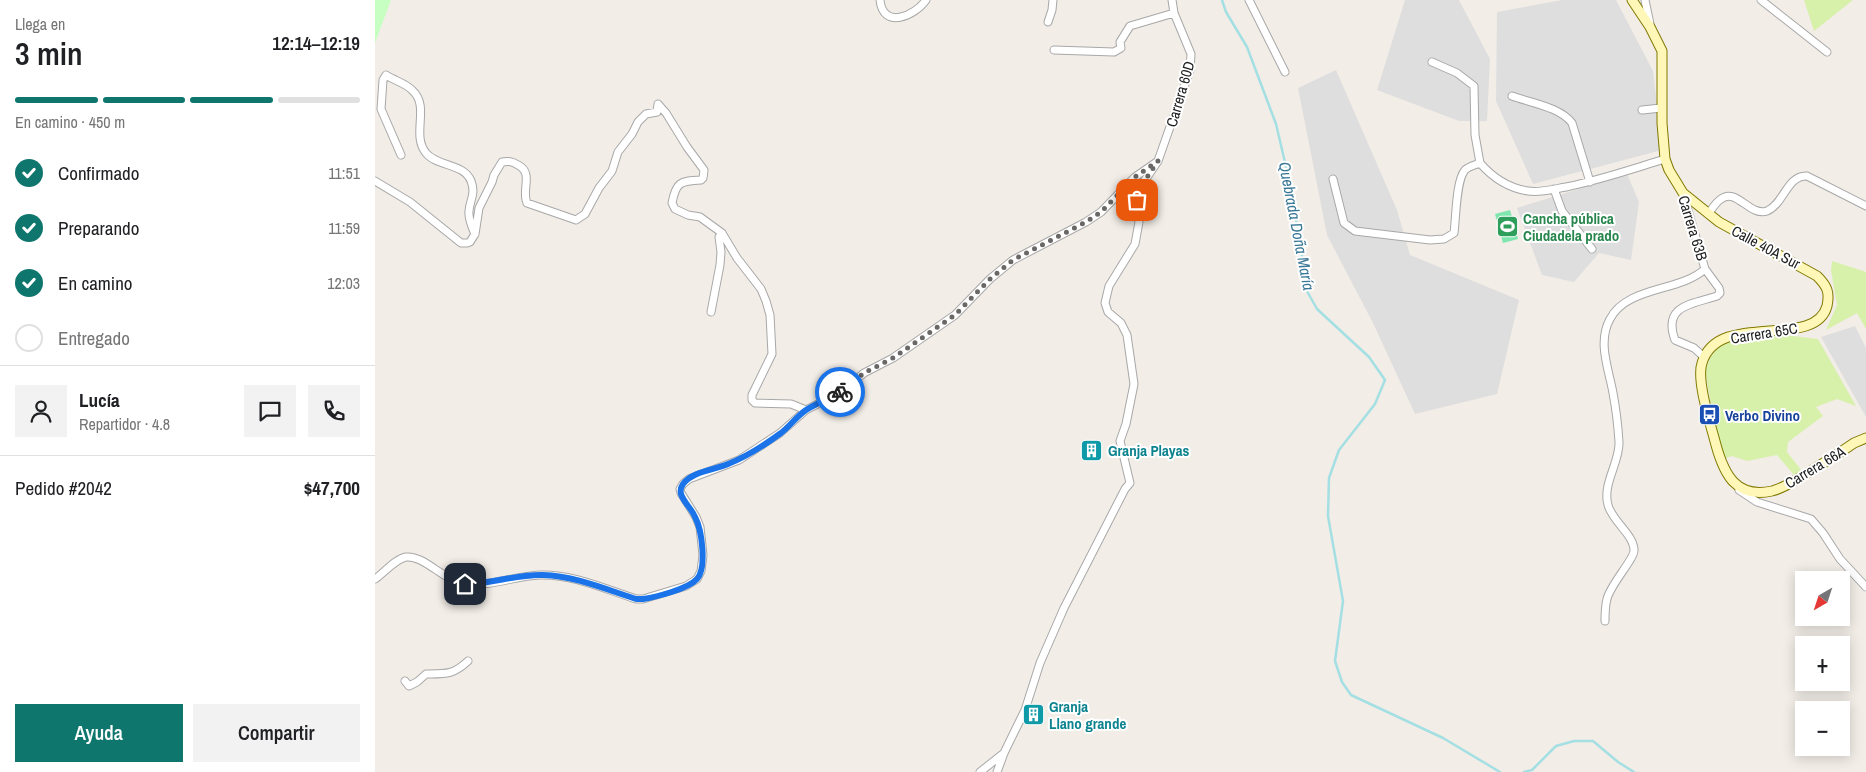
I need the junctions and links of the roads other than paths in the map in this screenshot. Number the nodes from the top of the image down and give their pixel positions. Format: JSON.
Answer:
{"nodes":[{"id":1,"x":880,"y":0,"type":"edge"},
{"id":2,"x":926,"y":0,"type":"edge"},
{"id":3,"x":1053,"y":0,"type":"edge"},
{"id":4,"x":1172,"y":0,"type":"edge"},
{"id":5,"x":1249,"y":0,"type":"edge"},
{"id":6,"x":1631,"y":0,"type":"edge"},
{"id":7,"x":1645,"y":0,"type":"edge"},
{"id":8,"x":1761,"y":0,"type":"edge"},
{"id":9,"x":1174,"y":13,"type":"junction"},
{"id":10,"x":1048,"y":22,"type":"dead end"},
{"id":11,"x":1650,"y":27,"type":"junction"},
{"id":12,"x":1054,"y":50,"type":"dead end"},
{"id":13,"x":1827,"y":52,"type":"dead end"},
{"id":14,"x":1432,"y":62,"type":"dead end"},
{"id":15,"x":1285,"y":72,"type":"dead end"},
{"id":16,"x":1512,"y":96,"type":"dead end"},
{"id":17,"x":1661,"y":108,"type":"junction"},
{"id":18,"x":1642,"y":110,"type":"dead end"},
{"id":19,"x":401,"y":155,"type":"dead end"},
{"id":20,"x":1665,"y":159,"type":"junction"},
{"id":21,"x":1158,"y":161,"type":"junction"},
{"id":22,"x":1480,"y":163,"type":"junction"},
{"id":23,"x":1333,"y":179,"type":"dead end"},
{"id":24,"x":375,"y":181,"type":"edge"},
{"id":25,"x":1590,"y":182,"type":"junction"},
{"id":26,"x":1554,"y":189,"type":"junction"},
{"id":27,"x":1683,"y":193,"type":"junction"},
{"id":28,"x":1866,"y":206,"type":"edge"},
{"id":29,"x":1708,"y":214,"type":"junction"},
{"id":30,"x":722,"y":233,"type":"junction"},
{"id":31,"x":475,"y":234,"type":"junction"},
{"id":32,"x":1592,"y":249,"type":"dead end"},
{"id":33,"x":1705,"y":269,"type":"junction"},
{"id":34,"x":1825,"y":311,"type":"joint"},
{"id":35,"x":711,"y":312,"type":"dead end"},
{"id":36,"x":1704,"y":357,"type":"junction"},
{"id":37,"x":806,"y":410,"type":"junction"},
{"id":38,"x":1866,"y":438,"type":"edge"},
{"id":39,"x":1734,"y":483,"type":"junction"},
{"id":40,"x":375,"y":579,"type":"edge"},
{"id":41,"x":1866,"y":587,"type":"edge"},
{"id":42,"x":1605,"y":621,"type":"dead end"},
{"id":43,"x":468,"y":661,"type":"dead end"},
{"id":44,"x":405,"y":681,"type":"dead end"},
{"id":45,"x":1004,"y":753,"type":"junction"},
{"id":46,"x":979,"y":772,"type":"edge"},
{"id":47,"x":997,"y":772,"type":"edge"}],
"edges":[{"from":1,"to":2,"type":"street"},
{"from":3,"to":10,"type":"street"},
{"from":4,"to":9,"type":"street","name":"Carrera 60D"},
{"from":5,"to":15,"type":"street"},
{"from":6,"to":11,"type":"main road","name":"Carrera 63B"},
{"from":7,"to":11,"type":"street"},
{"from":8,"to":13,"type":"street"},
{"from":9,"to":12,"type":"street"},
{"from":9,"to":21,"type":"street","name":"Carrera 60D"},
{"from":11,"to":17,"type":"main road","name":"Carrera 63B"},
{"from":14,"to":22,"type":"street"},
{"from":16,"to":25,"type":"street"},
{"from":17,"to":18,"type":"street"},
{"from":17,"to":20,"type":"main road","name":"Carrera 63B"},
{"from":19,"to":31,"type":"street"},
{"from":20,"to":25,"type":"street"},
{"from":20,"to":27,"type":"main road","name":"Carrera 63B"},
{"from":21,"to":37,"type":"street"},
{"from":21,"to":45,"type":"street","name":"Carrera 60D"},
{"from":22,"to":23,"type":"street"},
{"from":22,"to":26,"type":"street"},
{"from":24,"to":31,"type":"street"},
{"from":25,"to":26,"type":"street"},
{"from":26,"to":32,"type":"street"},
{"from":27,"to":29,"type":"main road","name":"Calle 40A Sur"},
{"from":27,"to":33,"type":"street","name":"Carrera 63B"},
{"from":28,"to":29,"type":"street"},
{"from":29,"to":34,"type":"main road","name":"Calle 40A Sur"},
{"from":30,"to":31,"type":"street"},
{"from":30,"to":35,"type":"street"},
{"from":30,"to":37,"type":"street"},
{"from":33,"to":36,"type":"street"},
{"from":33,"to":42,"type":"street","name":"Carrera 63B"},
{"from":34,"to":36,"type":"main road","name":"Carrera 65C"},
{"from":36,"to":39,"type":"main road"},
{"from":37,"to":40,"type":"street"},
{"from":38,"to":39,"type":"main road","name":"Carrera 66A"},
{"from":39,"to":41,"type":"street"},
{"from":43,"to":44,"type":"street"},
{"from":45,"to":46,"type":"street"},
{"from":45,"to":47,"type":"street"}]}
